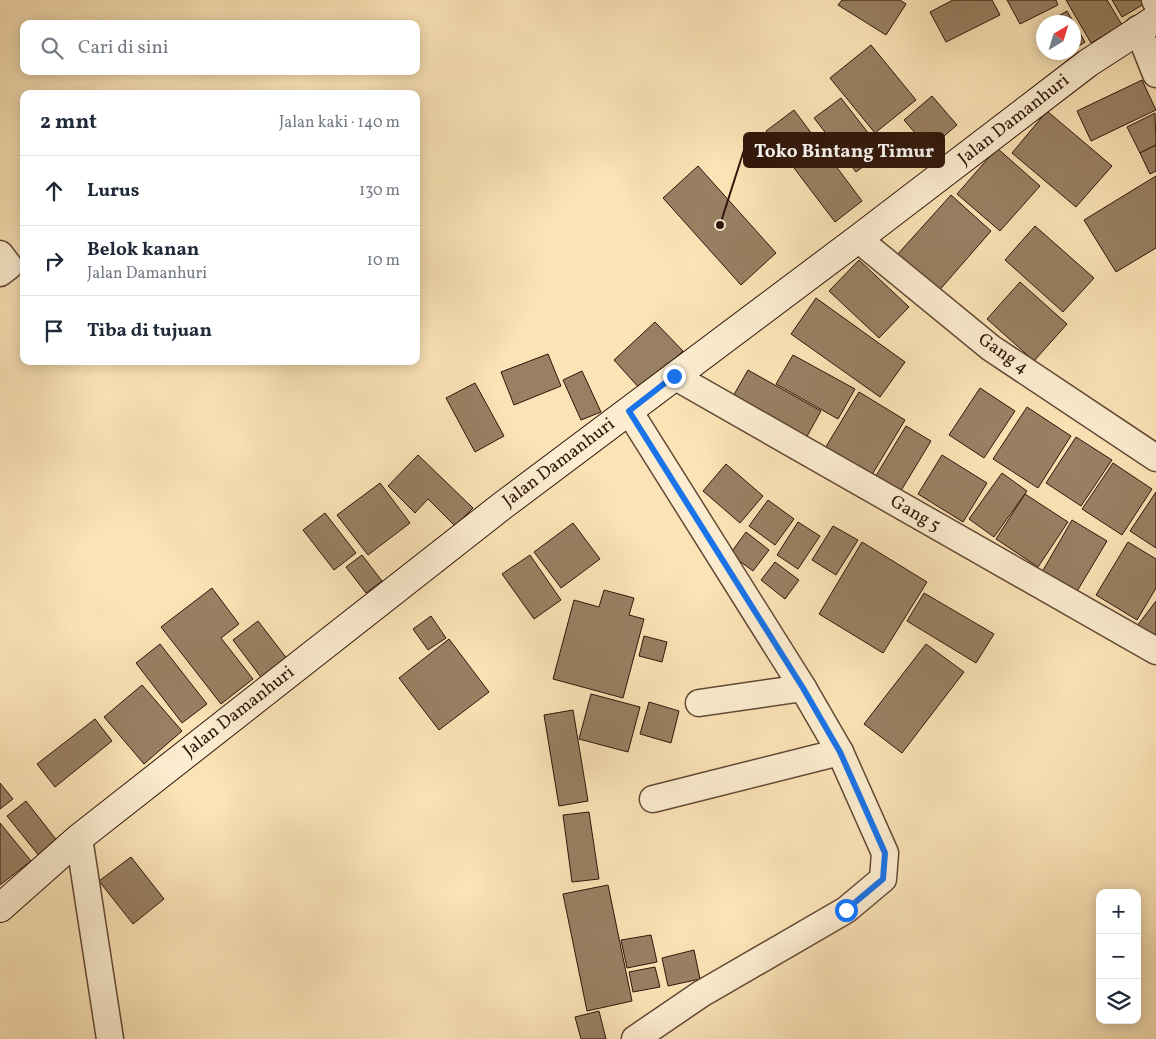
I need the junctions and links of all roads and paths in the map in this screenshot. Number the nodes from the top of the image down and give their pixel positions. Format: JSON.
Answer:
{"nodes":[{"id":1,"x":1147,"y":24,"type":"edge"},
{"id":2,"x":1156,"y":74,"type":"edge"},
{"id":3,"x":858,"y":240,"type":"junction"},
{"id":4,"x":0,"y":254,"type":"edge"},
{"id":5,"x":0,"y":273,"type":"edge"},
{"id":6,"x":674,"y":376,"type":"junction"},
{"id":7,"x":629,"y":411,"type":"junction"},
{"id":8,"x":1156,"y":458,"type":"edge"},
{"id":9,"x":1156,"y":651,"type":"edge"},
{"id":10,"x":803,"y":688,"type":"junction"},
{"id":11,"x":699,"y":703,"type":"dead end"},
{"id":12,"x":840,"y":752,"type":"junction"},
{"id":13,"x":654,"y":799,"type":"dead end"},
{"id":14,"x":79,"y":838,"type":"junction"},
{"id":15,"x":0,"y":908,"type":"edge"},
{"id":16,"x":110,"y":1039,"type":"edge"},
{"id":17,"x":635,"y":1039,"type":"edge"}],
"edges":[{"from":1,"to":2,"type":"street"},
{"from":1,"to":3,"type":"street","name":"Jalan Damanhuri"},
{"from":3,"to":6,"type":"street","name":"Jalan Damanhuri"},
{"from":3,"to":8,"type":"street","name":"Gang 4"},
{"from":4,"to":5,"type":"street"},
{"from":6,"to":7,"type":"street","name":"Jalan Damanhuri"},
{"from":6,"to":9,"type":"street","name":"Gang 5"},
{"from":7,"to":10,"type":"street"},
{"from":7,"to":14,"type":"street","name":"Jalan Damanhuri"},
{"from":10,"to":11,"type":"street"},
{"from":10,"to":12,"type":"street"},
{"from":12,"to":13,"type":"street"},
{"from":12,"to":17,"type":"street"},
{"from":14,"to":15,"type":"street","name":"Jalan Damanhuri"},
{"from":14,"to":16,"type":"street"}]}
